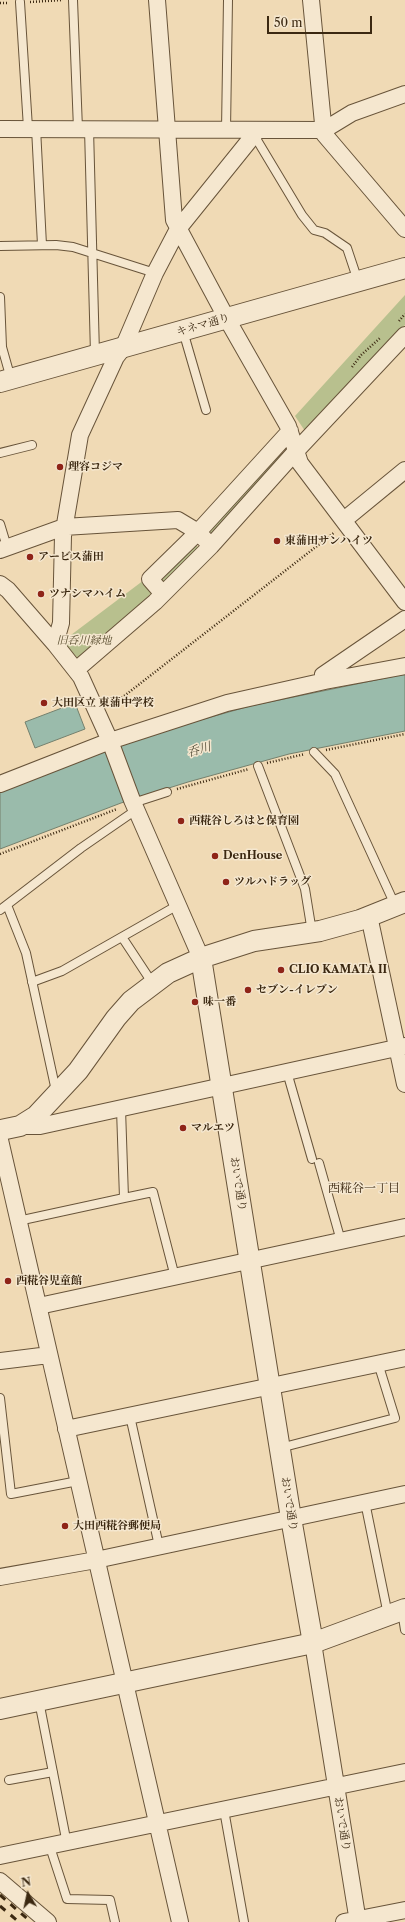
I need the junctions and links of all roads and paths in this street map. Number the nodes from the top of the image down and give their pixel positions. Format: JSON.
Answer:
{"nodes":[{"id":1,"x":72,"y":0,"type":"edge"},
{"id":2,"x":156,"y":0,"type":"edge"},
{"id":3,"x":228,"y":0,"type":"edge"},
{"id":4,"x":311,"y":0,"type":"edge"},
{"id":5,"x":20,"y":2,"type":"junction"},
{"id":6,"x":0,"y":3,"type":"edge"},
{"id":7,"x":405,"y":94,"type":"edge"},
{"id":8,"x":32,"y":128,"type":"junction"},
{"id":9,"x":0,"y":129,"type":"edge"},
{"id":10,"x":83,"y":129,"type":"junction"},
{"id":11,"x":168,"y":129,"type":"junction"},
{"id":12,"x":226,"y":130,"type":"junction"},
{"id":13,"x":324,"y":130,"type":"junction"},
{"id":14,"x":256,"y":133,"type":"junction"},
{"id":15,"x":178,"y":229,"type":"junction"},
{"id":16,"x":405,"y":229,"type":"edge"},
{"id":17,"x":42,"y":245,"type":"junction"},
{"id":18,"x":0,"y":246,"type":"edge"},
{"id":19,"x":92,"y":252,"type":"junction"},
{"id":20,"x":405,"y":268,"type":"edge"},
{"id":21,"x":155,"y":273,"type":"junction"},
{"id":22,"x":358,"y":281,"type":"junction"},
{"id":23,"x":0,"y":297,"type":"edge"},
{"id":24,"x":227,"y":319,"type":"junction"},
{"id":25,"x":184,"y":331,"type":"junction"},
{"id":26,"x":405,"y":335,"type":"edge"},
{"id":27,"x":95,"y":356,"type":"junction"},
{"id":28,"x":119,"y":357,"type":"junction"},
{"id":29,"x":6,"y":380,"type":"edge"},
{"id":30,"x":206,"y":410,"type":"dead end"},
{"id":31,"x":290,"y":431,"type":"junction"},
{"id":32,"x":32,"y":445,"type":"dead end"},
{"id":33,"x":297,"y":450,"type":"junction"},
{"id":34,"x":0,"y":453,"type":"edge"},
{"id":35,"x":405,"y":470,"type":"edge"},
{"id":36,"x":345,"y":521,"type":"junction"},
{"id":37,"x":0,"y":524,"type":"edge"},
{"id":38,"x":64,"y":526,"type":"junction"},
{"id":39,"x":198,"y":532,"type":"junction"},
{"id":40,"x":211,"y":546,"type":"junction"},
{"id":41,"x":4,"y":549,"type":"edge"},
{"id":42,"x":0,"y":584,"type":"edge"},
{"id":43,"x":159,"y":600,"type":"junction"},
{"id":44,"x":405,"y":602,"type":"edge"},
{"id":45,"x":405,"y":619,"type":"edge"},
{"id":46,"x":54,"y":644,"type":"junction"},
{"id":47,"x":405,"y":666,"type":"edge"},
{"id":48,"x":76,"y":670,"type":"junction"},
{"id":49,"x":325,"y":681,"type":"junction"},
{"id":50,"x":99,"y":716,"type":"junction"},
{"id":51,"x":405,"y":734,"type":"edge"},
{"id":52,"x":108,"y":744,"type":"junction"},
{"id":53,"x":314,"y":752,"type":"junction"},
{"id":54,"x":258,"y":766,"type":"junction"},
{"id":55,"x":0,"y":784,"type":"edge"},
{"id":56,"x":167,"y":792,"type":"joint"},
{"id":57,"x":134,"y":804,"type":"junction"},
{"id":58,"x":0,"y":854,"type":"edge"},
{"id":59,"x":400,"y":903,"type":"edge"},
{"id":60,"x":178,"y":905,"type":"junction"},
{"id":61,"x":3,"y":908,"type":"edge"},
{"id":62,"x":369,"y":916,"type":"junction"},
{"id":63,"x":312,"y":933,"type":"junction"},
{"id":64,"x":122,"y":937,"type":"junction"},
{"id":65,"x":200,"y":958,"type":"junction"},
{"id":66,"x":32,"y":982,"type":"junction"},
{"id":67,"x":153,"y":984,"type":"junction"},
{"id":68,"x":401,"y":1047,"type":"edge"},
{"id":69,"x":287,"y":1072,"type":"junction"},
{"id":70,"x":405,"y":1084,"type":"edge"},
{"id":71,"x":222,"y":1086,"type":"junction"},
{"id":72,"x":57,"y":1094,"type":"junction"},
{"id":73,"x":121,"y":1109,"type":"junction"},
{"id":74,"x":3,"y":1131,"type":"edge"},
{"id":75,"x":124,"y":1198,"type":"junction"},
{"id":76,"x":18,"y":1221,"type":"junction"},
{"id":77,"x":405,"y":1227,"type":"edge"},
{"id":78,"x":342,"y":1241,"type":"junction"},
{"id":79,"x":250,"y":1260,"type":"junction"},
{"id":80,"x":175,"y":1277,"type":"junction"},
{"id":81,"x":39,"y":1306,"type":"junction"},
{"id":82,"x":49,"y":1355,"type":"junction"},
{"id":83,"x":405,"y":1358,"type":"edge"},
{"id":84,"x":0,"y":1361,"type":"edge"},
{"id":85,"x":378,"y":1363,"type":"junction"},
{"id":86,"x":270,"y":1386,"type":"junction"},
{"id":87,"x":0,"y":1398,"type":"edge"},
{"id":88,"x":130,"y":1416,"type":"junction"},
{"id":89,"x":66,"y":1429,"type":"junction"},
{"id":90,"x":280,"y":1448,"type":"junction"},
{"id":91,"x":78,"y":1481,"type":"junction"},
{"id":92,"x":405,"y":1494,"type":"edge"},
{"id":93,"x":365,"y":1502,"type":"junction"},
{"id":94,"x":291,"y":1518,"type":"junction"},
{"id":95,"x":159,"y":1546,"type":"junction"},
{"id":96,"x":96,"y":1560,"type":"junction"},
{"id":97,"x":0,"y":1576,"type":"edge"},
{"id":98,"x":398,"y":1611,"type":"edge"},
{"id":99,"x":405,"y":1630,"type":"edge"},
{"id":100,"x":313,"y":1643,"type":"junction"},
{"id":101,"x":125,"y":1683,"type":"junction"},
{"id":102,"x":40,"y":1701,"type":"junction"},
{"id":103,"x":0,"y":1709,"type":"edge"},
{"id":104,"x":53,"y":1772,"type":"junction"},
{"id":105,"x":405,"y":1772,"type":"edge"},
{"id":106,"x":9,"y":1780,"type":"dead end"},
{"id":107,"x":336,"y":1787,"type":"junction"},
{"id":108,"x":224,"y":1810,"type":"junction"},
{"id":109,"x":157,"y":1824,"type":"junction"},
{"id":110,"x":67,"y":1844,"type":"junction"},
{"id":111,"x":50,"y":1847,"type":"junction"},
{"id":112,"x":0,"y":1856,"type":"edge"},
{"id":113,"x":0,"y":1881,"type":"edge"},
{"id":114,"x":405,"y":1910,"type":"edge"},
{"id":115,"x":353,"y":1921,"type":"edge"},
{"id":116,"x":48,"y":1922,"type":"edge"},
{"id":117,"x":115,"y":1922,"type":"edge"},
{"id":118,"x":180,"y":1922,"type":"edge"},
{"id":119,"x":244,"y":1922,"type":"edge"}],
"edges":[{"from":1,"to":5,"type":"path"},
{"from":1,"to":10,"type":"lane"},
{"from":2,"to":11,"type":"street"},
{"from":3,"to":12,"type":"lane"},
{"from":4,"to":13,"type":"street"},
{"from":5,"to":6,"type":"path"},
{"from":5,"to":8,"type":"lane"},
{"from":7,"to":13,"type":"street"},
{"from":8,"to":9,"type":"street"},
{"from":8,"to":10,"type":"street"},
{"from":8,"to":17,"type":"lane"},
{"from":10,"to":11,"type":"street"},
{"from":10,"to":19,"type":"lane"},
{"from":11,"to":12,"type":"street"},
{"from":11,"to":15,"type":"street"},
{"from":12,"to":14,"type":"street"},
{"from":13,"to":14,"type":"street"},
{"from":13,"to":16,"type":"street"},
{"from":14,"to":15,"type":"street"},
{"from":14,"to":22,"type":"lane"},
{"from":15,"to":21,"type":"street"},
{"from":15,"to":24,"type":"street"},
{"from":17,"to":18,"type":"lane"},
{"from":17,"to":19,"type":"lane"},
{"from":19,"to":21,"type":"lane"},
{"from":19,"to":27,"type":"lane"},
{"from":20,"to":22,"type":"street","name":"キネマ通り"},
{"from":21,"to":28,"type":"street"},
{"from":22,"to":24,"type":"street","name":"キネマ通り"},
{"from":23,"to":29,"type":"lane"},
{"from":24,"to":25,"type":"street","name":"キネマ通り"},
{"from":24,"to":31,"type":"street"},
{"from":25,"to":28,"type":"street","name":"キネマ通り"},
{"from":25,"to":30,"type":"lane"},
{"from":26,"to":33,"type":"street"},
{"from":27,"to":28,"type":"street","name":"キネマ通り"},
{"from":27,"to":29,"type":"street","name":"キネマ通り"},
{"from":28,"to":38,"type":"street"},
{"from":31,"to":33,"type":"street"},
{"from":31,"to":39,"type":"street"},
{"from":32,"to":34,"type":"lane"},
{"from":33,"to":36,"type":"street"},
{"from":33,"to":40,"type":"street"},
{"from":35,"to":36,"type":"street"},
{"from":36,"to":44,"type":"street"},
{"from":36,"to":50,"type":"path"},
{"from":37,"to":41,"type":"lane"},
{"from":38,"to":39,"type":"street"},
{"from":38,"to":41,"type":"street"},
{"from":38,"to":46,"type":"street"},
{"from":39,"to":40,"type":"street"},
{"from":39,"to":43,"type":"street"},
{"from":40,"to":43,"type":"street"},
{"from":42,"to":46,"type":"street"},
{"from":43,"to":48,"type":"street"},
{"from":45,"to":49,"type":"street"},
{"from":46,"to":48,"type":"street"},
{"from":47,"to":49,"type":"street"},
{"from":48,"to":50,"type":"street"},
{"from":49,"to":52,"type":"street"},
{"from":50,"to":52,"type":"street"},
{"from":51,"to":53,"type":"path"},
{"from":52,"to":55,"type":"street"},
{"from":52,"to":57,"type":"street"},
{"from":53,"to":54,"type":"path"},
{"from":53,"to":59,"type":"lane"},
{"from":54,"to":56,"type":"path"},
{"from":54,"to":63,"type":"lane"},
{"from":56,"to":57,"type":"lane"},
{"from":57,"to":58,"type":"path"},
{"from":57,"to":60,"type":"street"},
{"from":57,"to":61,"type":"lane"},
{"from":59,"to":62,"type":"street"},
{"from":60,"to":64,"type":"lane"},
{"from":60,"to":65,"type":"street"},
{"from":61,"to":66,"type":"lane"},
{"from":62,"to":63,"type":"street"},
{"from":62,"to":68,"type":"street"},
{"from":63,"to":65,"type":"street"},
{"from":64,"to":66,"type":"lane"},
{"from":64,"to":67,"type":"lane"},
{"from":65,"to":67,"type":"street"},
{"from":65,"to":71,"type":"street","name":"おいで通り"},
{"from":66,"to":72,"type":"lane"},
{"from":67,"to":72,"type":"street"},
{"from":68,"to":69,"type":"street"},
{"from":68,"to":70,"type":"street"},
{"from":69,"to":71,"type":"street"},
{"from":69,"to":78,"type":"lane"},
{"from":71,"to":73,"type":"street"},
{"from":71,"to":79,"type":"street","name":"おいで通り"},
{"from":72,"to":74,"type":"street"},
{"from":73,"to":74,"type":"street"},
{"from":73,"to":75,"type":"lane"},
{"from":74,"to":76,"type":"street"},
{"from":75,"to":76,"type":"lane"},
{"from":75,"to":80,"type":"lane"},
{"from":76,"to":81,"type":"street"},
{"from":77,"to":78,"type":"street"},
{"from":78,"to":79,"type":"street"},
{"from":79,"to":80,"type":"street"},
{"from":79,"to":86,"type":"street","name":"おいで通り"},
{"from":80,"to":81,"type":"street"},
{"from":81,"to":82,"type":"street"},
{"from":82,"to":84,"type":"street"},
{"from":82,"to":89,"type":"street"},
{"from":83,"to":85,"type":"street"},
{"from":85,"to":86,"type":"street"},
{"from":85,"to":90,"type":"lane"},
{"from":86,"to":88,"type":"street"},
{"from":86,"to":90,"type":"street","name":"おいで通り"},
{"from":87,"to":91,"type":"lane"},
{"from":88,"to":89,"type":"street"},
{"from":88,"to":95,"type":"lane"},
{"from":89,"to":91,"type":"street"},
{"from":90,"to":94,"type":"street","name":"おいで通り"},
{"from":91,"to":96,"type":"street"},
{"from":92,"to":93,"type":"street"},
{"from":93,"to":94,"type":"street"},
{"from":93,"to":98,"type":"lane"},
{"from":94,"to":95,"type":"street"},
{"from":94,"to":100,"type":"street","name":"おいで通り"},
{"from":95,"to":96,"type":"street"},
{"from":96,"to":97,"type":"street"},
{"from":96,"to":101,"type":"street"},
{"from":98,"to":99,"type":"lane"},
{"from":98,"to":100,"type":"street"},
{"from":100,"to":101,"type":"street"},
{"from":100,"to":107,"type":"street","name":"おいで通り"},
{"from":101,"to":102,"type":"street"},
{"from":101,"to":109,"type":"street"},
{"from":102,"to":103,"type":"street"},
{"from":102,"to":104,"type":"lane"},
{"from":104,"to":106,"type":"lane"},
{"from":104,"to":110,"type":"lane"},
{"from":105,"to":107,"type":"street"},
{"from":107,"to":108,"type":"street"},
{"from":107,"to":115,"type":"street","name":"おいで通り"},
{"from":108,"to":109,"type":"street"},
{"from":108,"to":119,"type":"lane"},
{"from":109,"to":110,"type":"street"},
{"from":109,"to":118,"type":"street"},
{"from":110,"to":111,"type":"street"},
{"from":111,"to":112,"type":"street"},
{"from":111,"to":117,"type":"lane"},
{"from":113,"to":116,"type":"street"},
{"from":114,"to":115,"type":"street"}]}
